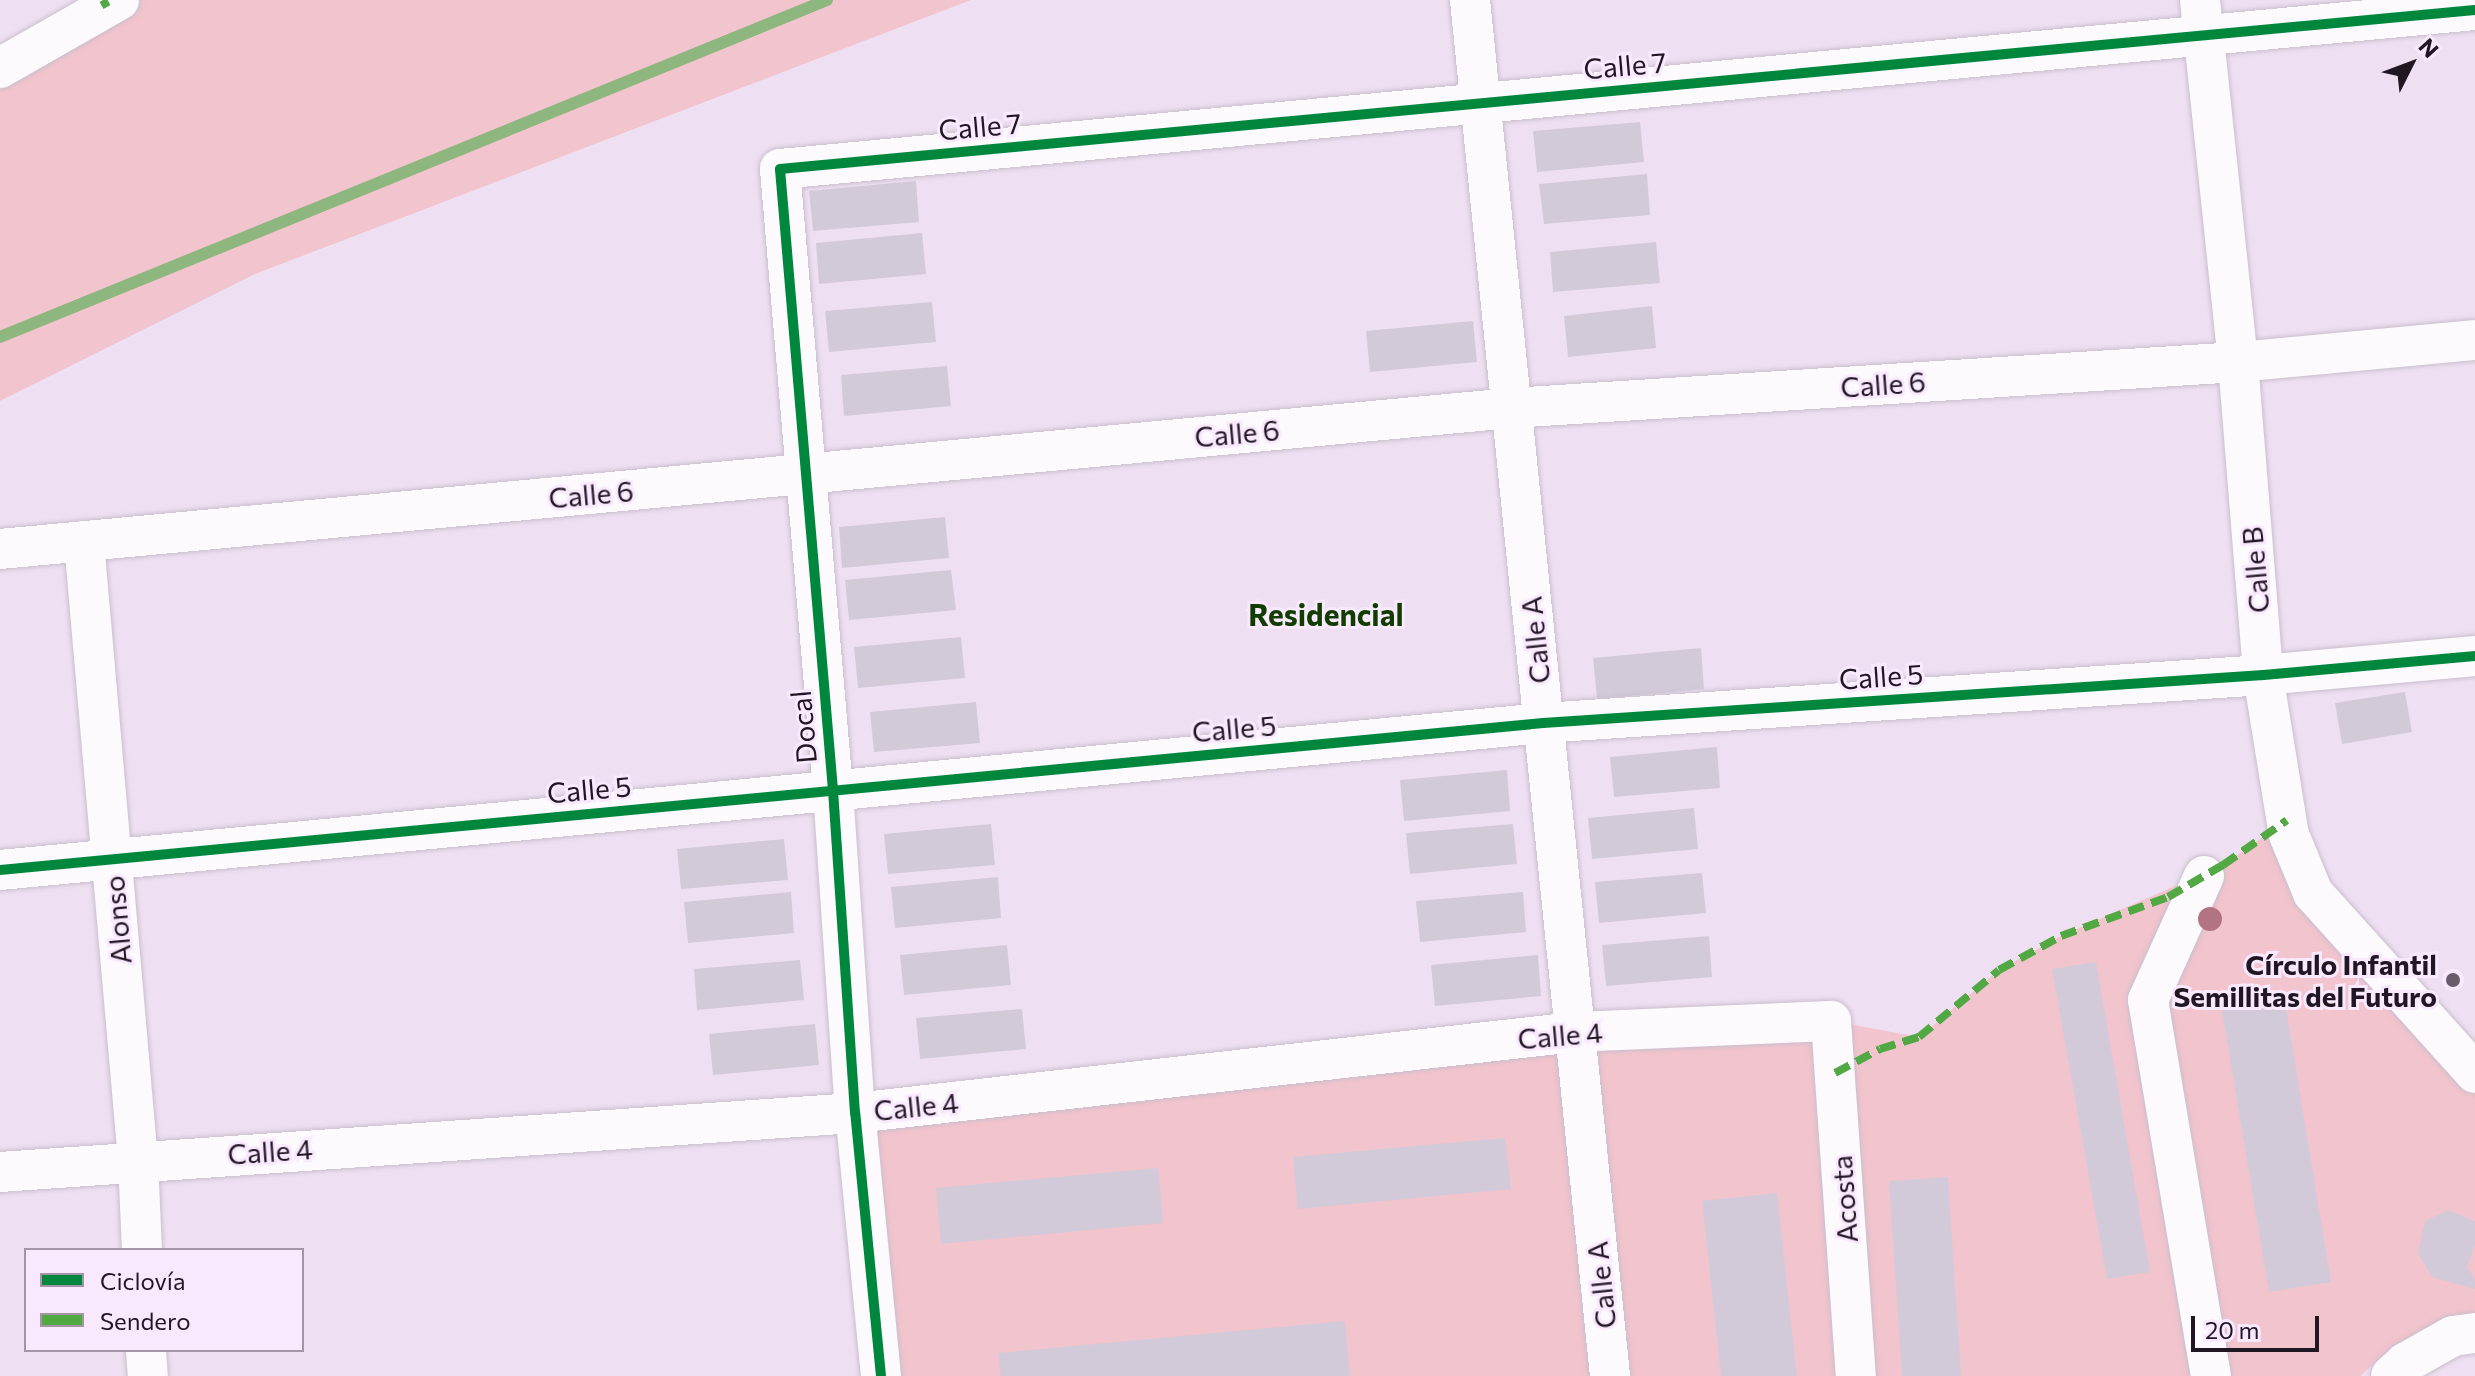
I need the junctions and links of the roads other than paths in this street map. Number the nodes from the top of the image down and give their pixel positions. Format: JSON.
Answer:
{"nodes":[{"id":1,"x":119,"y":0,"type":"edge"},
{"id":2,"x":1470,"y":0,"type":"edge"},
{"id":3,"x":2475,"y":10,"type":"edge"},
{"id":4,"x":2200,"y":17,"type":"edge"},
{"id":5,"x":0,"y":68,"type":"edge"},
{"id":6,"x":1479,"y":103,"type":"junction"},
{"id":7,"x":780,"y":169,"type":"joint"},
{"id":8,"x":2475,"y":340,"type":"edge"},
{"id":9,"x":2238,"y":362,"type":"junction"},
{"id":10,"x":1511,"y":408,"type":"junction"},
{"id":11,"x":805,"y":474,"type":"junction"},
{"id":12,"x":84,"y":542,"type":"junction"},
{"id":13,"x":0,"y":549,"type":"edge"},
{"id":14,"x":2475,"y":656,"type":"edge"},
{"id":15,"x":2263,"y":675,"type":"junction"},
{"id":16,"x":1543,"y":723,"type":"junction"},
{"id":17,"x":833,"y":790,"type":"junction"},
{"id":18,"x":111,"y":858,"type":"junction"},
{"id":19,"x":0,"y":870,"type":"edge"},
{"id":20,"x":2204,"y":876,"type":"dead end"},
{"id":21,"x":1831,"y":1021,"type":"joint"},
{"id":22,"x":1575,"y":1032,"type":"junction"},
{"id":23,"x":2475,"y":1073,"type":"edge"},
{"id":24,"x":855,"y":1113,"type":"junction"},
{"id":25,"x":138,"y":1160,"type":"junction"},
{"id":26,"x":0,"y":1172,"type":"edge"},
{"id":27,"x":142,"y":1248,"type":"edge"},
{"id":28,"x":2475,"y":1333,"type":"edge"},
{"id":29,"x":146,"y":1352,"type":"edge"},
{"id":30,"x":148,"y":1376,"type":"edge"},
{"id":31,"x":881,"y":1376,"type":"edge"},
{"id":32,"x":1610,"y":1376,"type":"edge"},
{"id":33,"x":1856,"y":1376,"type":"edge"},
{"id":34,"x":2211,"y":1376,"type":"edge"},
{"id":35,"x":2391,"y":1376,"type":"edge"}],
"edges":[{"from":1,"to":5,"type":"street"},
{"from":2,"to":6,"type":"street","name":"Calle A"},
{"from":3,"to":4,"type":"street","name":"Calle 7"},
{"from":4,"to":6,"type":"street","name":"Calle 7"},
{"from":4,"to":9,"type":"street","name":"Calle B"},
{"from":6,"to":7,"type":"street","name":"Calle 7"},
{"from":6,"to":10,"type":"street","name":"Calle A"},
{"from":7,"to":11,"type":"street","name":"Docal"},
{"from":8,"to":9,"type":"street","name":"Calle 6"},
{"from":9,"to":10,"type":"street","name":"Calle 6"},
{"from":9,"to":15,"type":"street","name":"Calle B"},
{"from":10,"to":11,"type":"street","name":"Calle 6"},
{"from":10,"to":16,"type":"street","name":"Calle A"},
{"from":11,"to":12,"type":"street","name":"Calle 6"},
{"from":11,"to":17,"type":"street","name":"Docal"},
{"from":12,"to":13,"type":"street","name":"Calle 6"},
{"from":12,"to":18,"type":"street","name":"Alonso"},
{"from":14,"to":15,"type":"street","name":"Calle 5"},
{"from":15,"to":16,"type":"street","name":"Calle 5"},
{"from":15,"to":23,"type":"street","name":"Calle B"},
{"from":16,"to":17,"type":"street","name":"Calle 5"},
{"from":16,"to":22,"type":"street","name":"Calle A"},
{"from":17,"to":18,"type":"street","name":"Calle 5"},
{"from":17,"to":24,"type":"street","name":"Docal"},
{"from":18,"to":19,"type":"street","name":"Calle 5"},
{"from":18,"to":25,"type":"street","name":"Alonso"},
{"from":20,"to":34,"type":"street"},
{"from":21,"to":22,"type":"street","name":"Calle 4"},
{"from":21,"to":33,"type":"street","name":"Acosta"},
{"from":22,"to":24,"type":"street","name":"Calle 4"},
{"from":22,"to":32,"type":"street","name":"Calle A"},
{"from":24,"to":25,"type":"street","name":"Calle 4"},
{"from":24,"to":31,"type":"street","name":"Docal"},
{"from":25,"to":26,"type":"street","name":"Calle 4"},
{"from":25,"to":27,"type":"street","name":"Alonso"},
{"from":28,"to":35,"type":"street"},
{"from":29,"to":30,"type":"street"}]}
